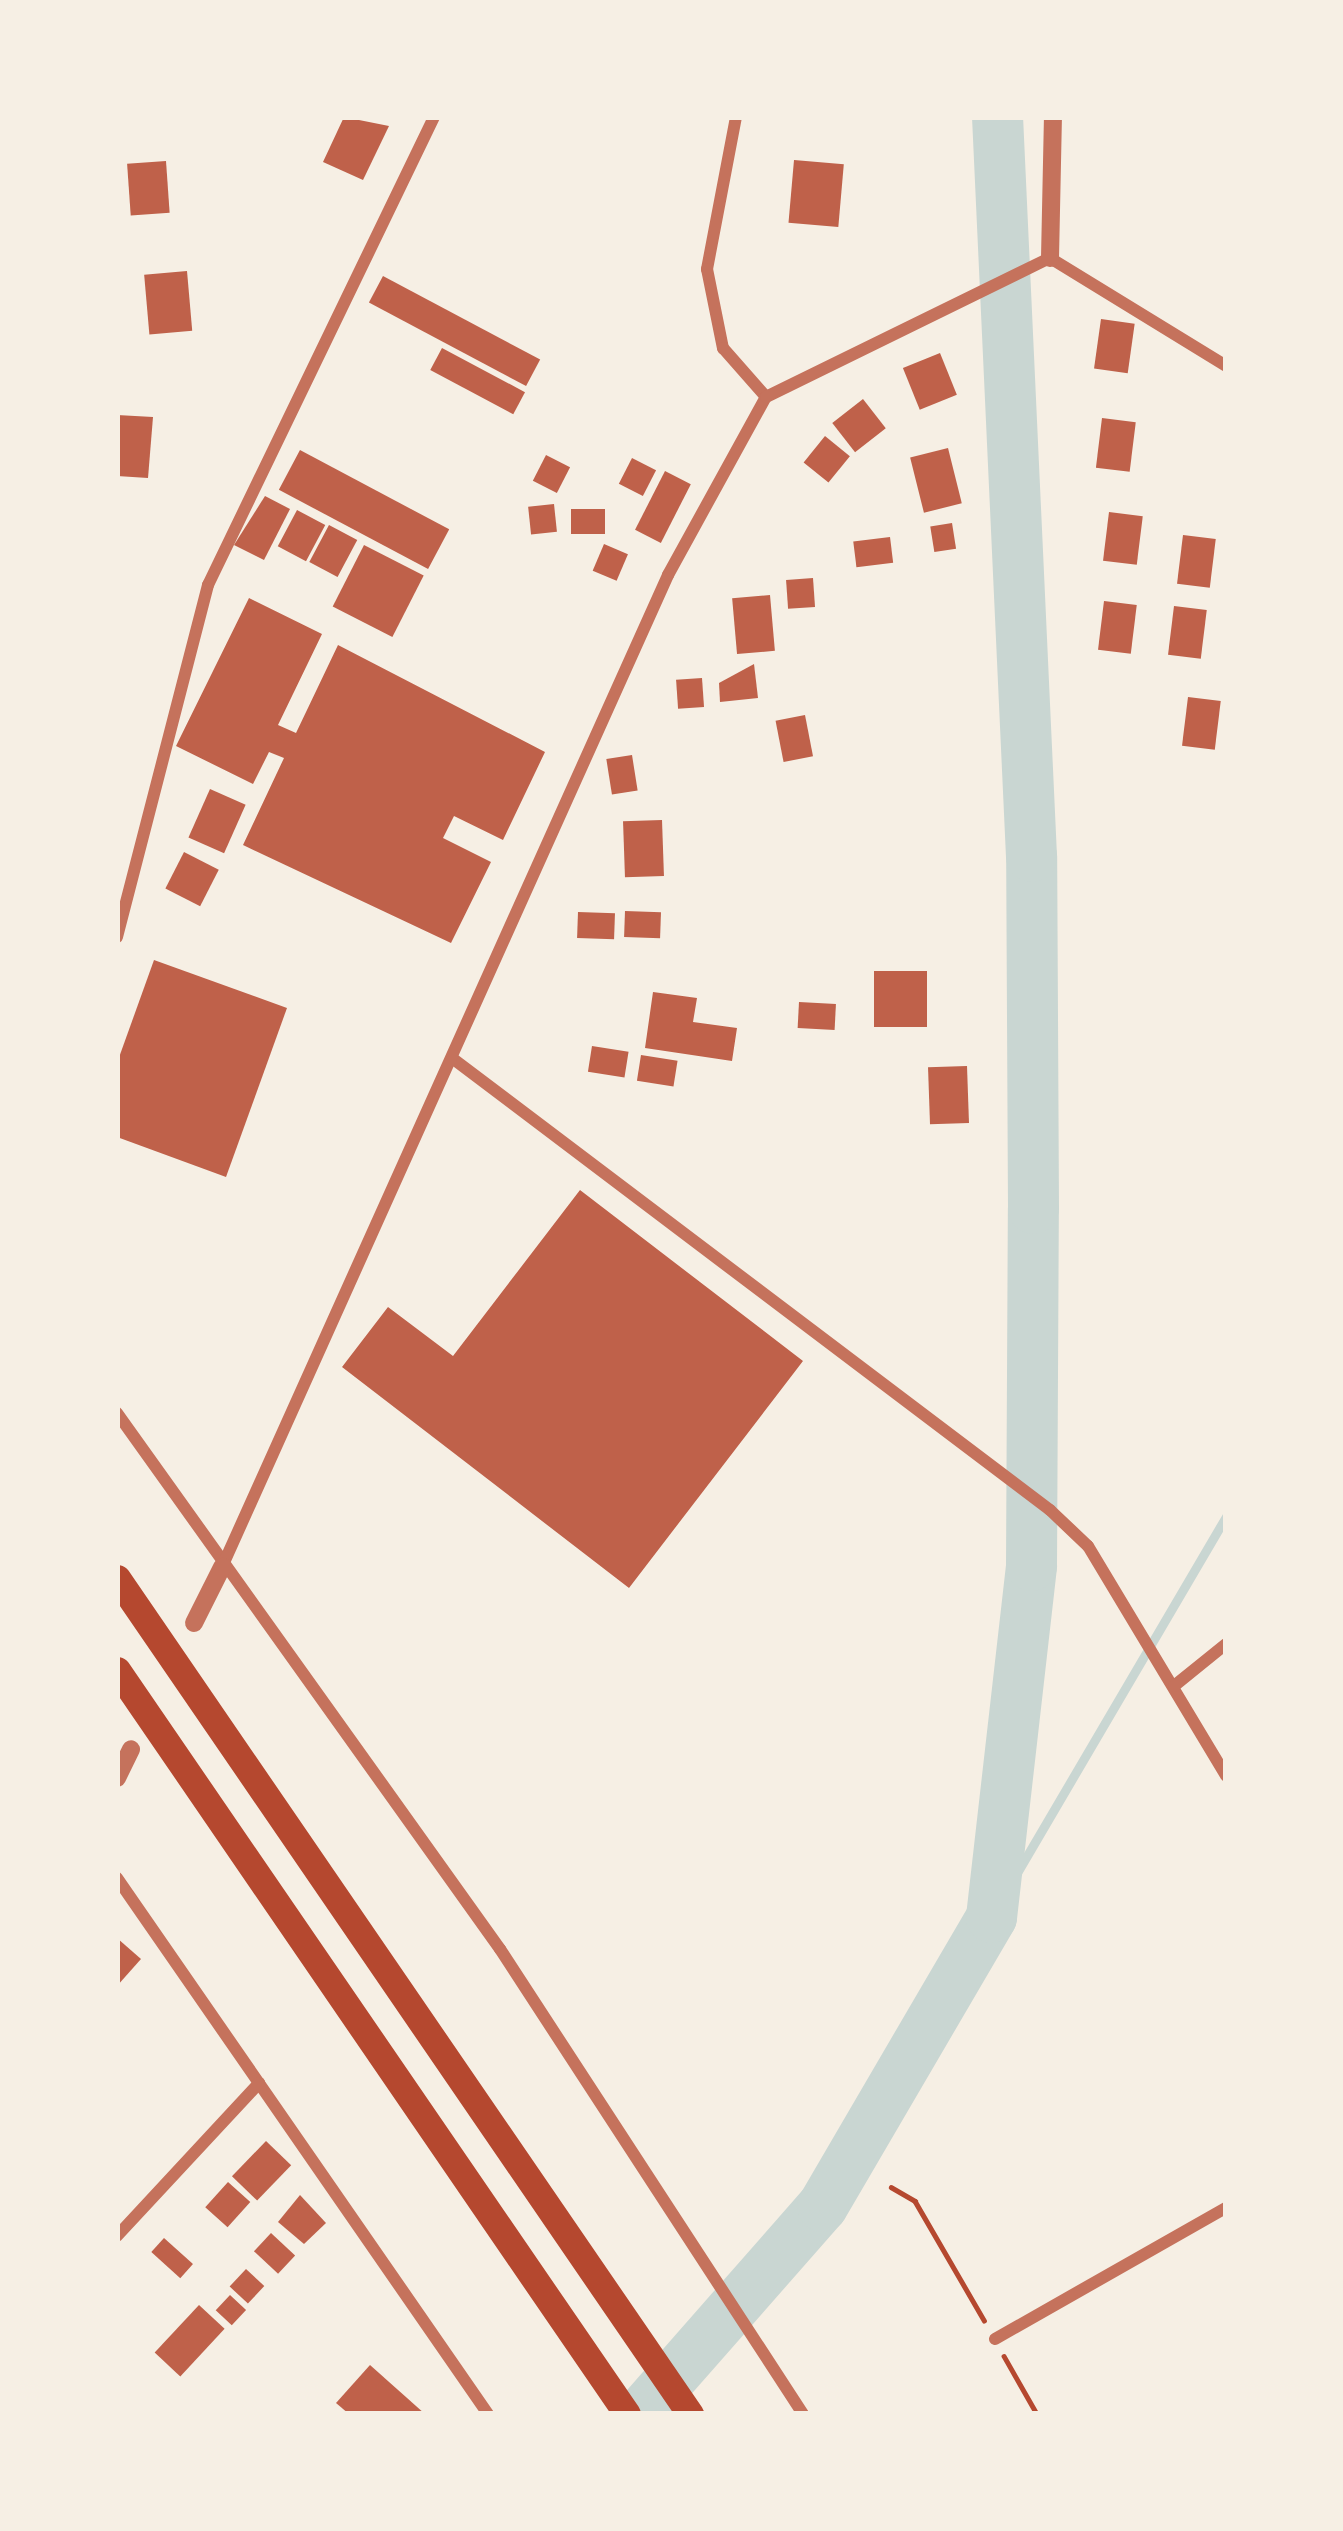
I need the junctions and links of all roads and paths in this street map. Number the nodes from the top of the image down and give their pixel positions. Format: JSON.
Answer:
{"nodes":[{"id":1,"x":434,"y":117,"type":"edge"},
{"id":2,"x":736,"y":117,"type":"edge"},
{"id":3,"x":1054,"y":117,"type":"edge"},
{"id":4,"x":1050,"y":258,"type":"junction"},
{"id":5,"x":1226,"y":366,"type":"edge"},
{"id":6,"x":766,"y":397,"type":"junction"},
{"id":7,"x":117,"y":938,"type":"edge"},
{"id":8,"x":452,"y":1058,"type":"junction"},
{"id":9,"x":117,"y":1413,"type":"edge"},
{"id":10,"x":222,"y":1567,"type":"junction"},
{"id":11,"x":117,"y":1579,"type":"edge"},
{"id":12,"x":194,"y":1623,"type":"dead end"},
{"id":13,"x":1226,"y":1644,"type":"edge"},
{"id":14,"x":117,"y":1670,"type":"edge"},
{"id":15,"x":1171,"y":1680,"type":"junction"},
{"id":16,"x":131,"y":1749,"type":"dead end"},
{"id":17,"x":1226,"y":1776,"type":"edge"},
{"id":18,"x":117,"y":1778,"type":"edge"},
{"id":19,"x":117,"y":1878,"type":"edge"},
{"id":20,"x":259,"y":2084,"type":"junction"},
{"id":21,"x":891,"y":2187,"type":"dead end"},
{"id":22,"x":1226,"y":2208,"type":"edge"},
{"id":23,"x":117,"y":2236,"type":"edge"},
{"id":24,"x":995,"y":2339,"type":"junction"},
{"id":25,"x":488,"y":2414,"type":"edge"},
{"id":26,"x":627,"y":2414,"type":"edge"},
{"id":27,"x":689,"y":2414,"type":"edge"},
{"id":28,"x":803,"y":2414,"type":"edge"},
{"id":29,"x":1037,"y":2414,"type":"edge"}],
"edges":[{"from":1,"to":7,"type":"street"},
{"from":2,"to":6,"type":"street"},
{"from":3,"to":4,"type":"street"},
{"from":4,"to":5,"type":"street"},
{"from":4,"to":6,"type":"street"},
{"from":6,"to":8,"type":"street"},
{"from":8,"to":10,"type":"street"},
{"from":8,"to":15,"type":"street"},
{"from":9,"to":10,"type":"street"},
{"from":10,"to":12,"type":"street"},
{"from":10,"to":28,"type":"street"},
{"from":11,"to":27,"type":"highway"},
{"from":13,"to":15,"type":"street"},
{"from":14,"to":26,"type":"highway"},
{"from":15,"to":17,"type":"street"},
{"from":16,"to":18,"type":"street"},
{"from":19,"to":20,"type":"street"},
{"from":20,"to":23,"type":"street"},
{"from":20,"to":25,"type":"street"},
{"from":21,"to":24,"type":"path"},
{"from":22,"to":24,"type":"street"},
{"from":24,"to":29,"type":"path"}]}
